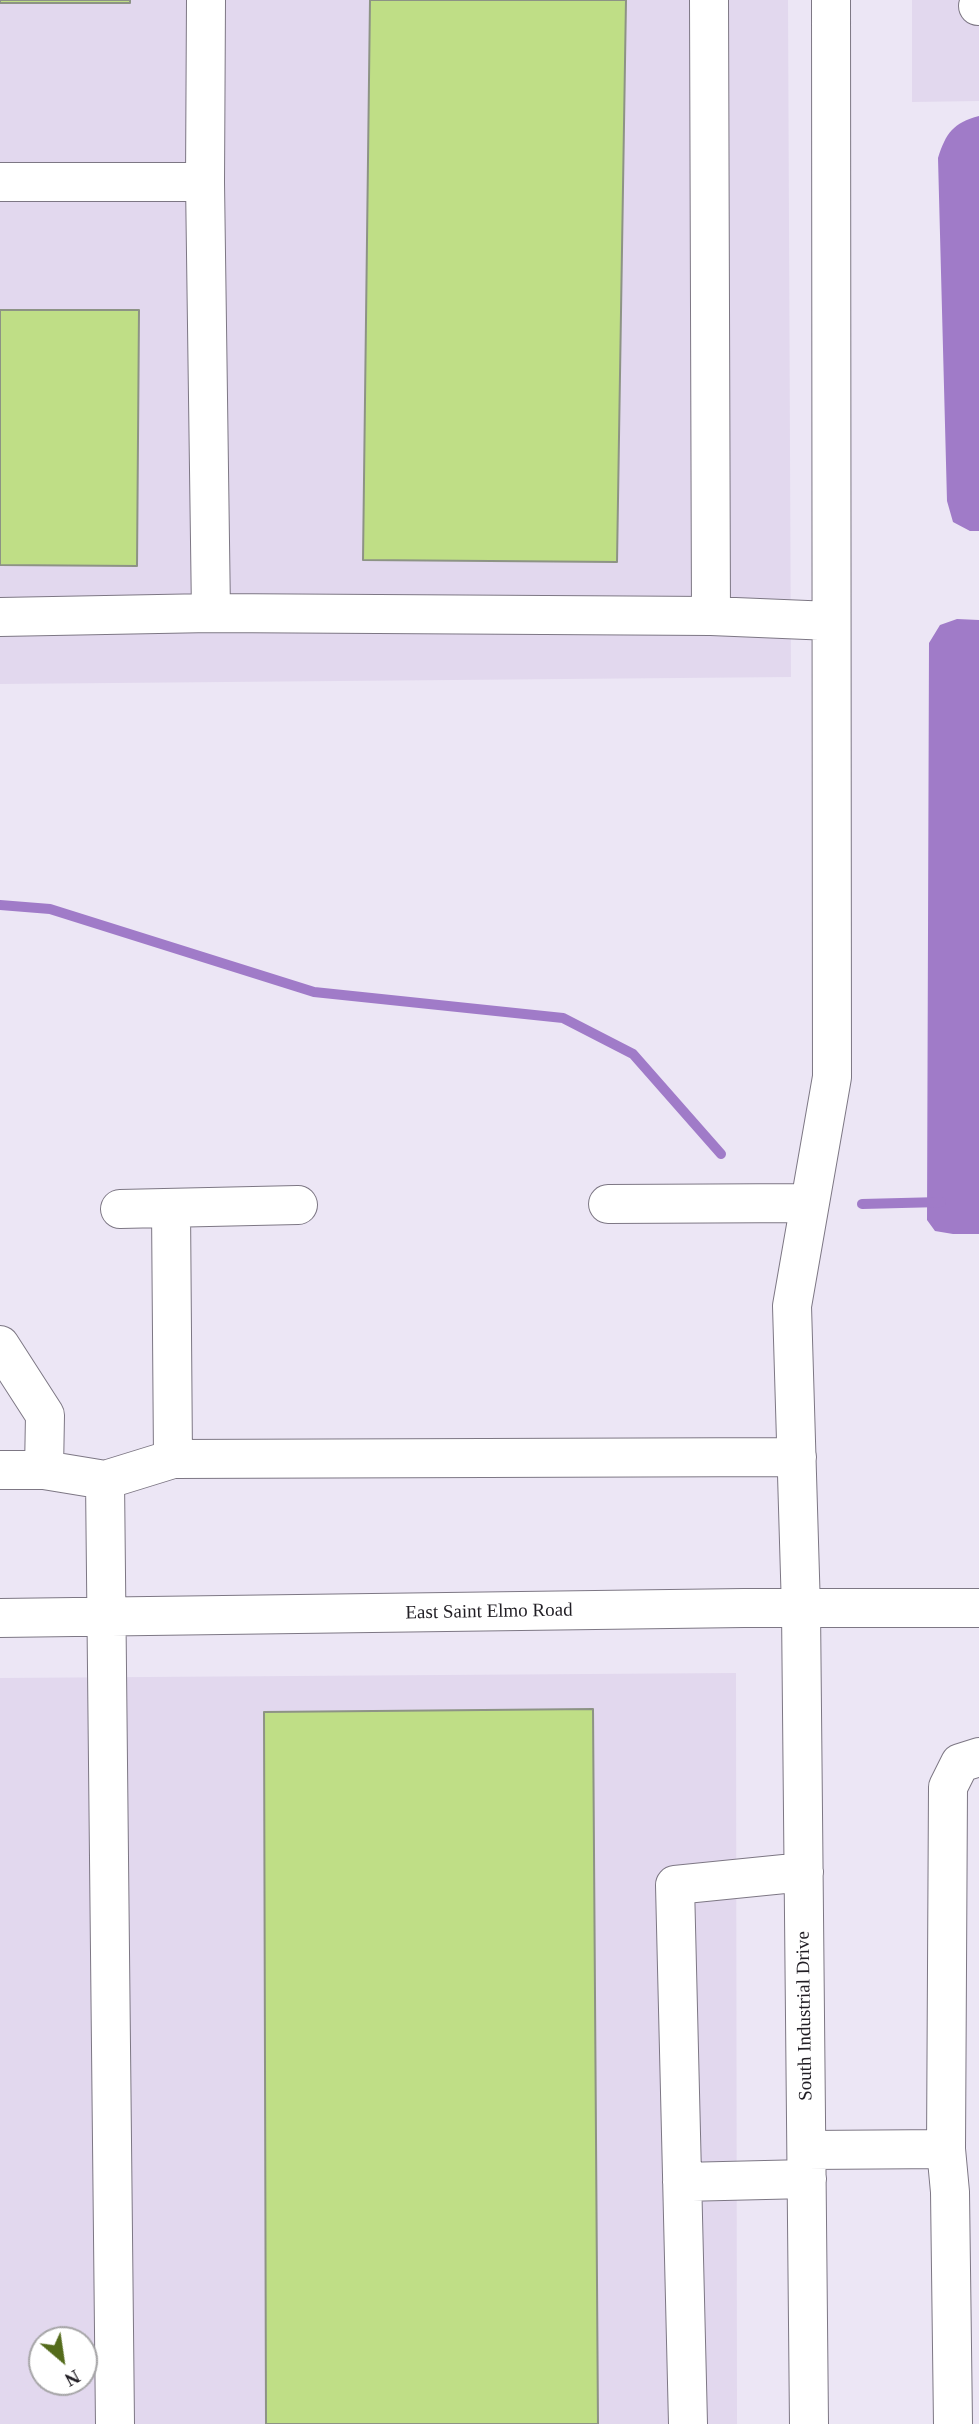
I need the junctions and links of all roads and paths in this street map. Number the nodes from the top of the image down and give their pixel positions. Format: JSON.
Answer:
{"nodes":[{"id":1,"x":206,"y":0,"type":"edge"},
{"id":2,"x":709,"y":0,"type":"edge"},
{"id":3,"x":831,"y":0,"type":"edge"},
{"id":4,"x":0,"y":182,"type":"edge"},
{"id":5,"x":205,"y":182,"type":"junction"},
{"id":6,"x":211,"y":613,"type":"junction"},
{"id":7,"x":711,"y":616,"type":"junction"},
{"id":8,"x":0,"y":617,"type":"edge"},
{"id":9,"x":831,"y":621,"type":"junction"},
{"id":10,"x":810,"y":1203,"type":"junction"},
{"id":11,"x":608,"y":1204,"type":"dead end"},
{"id":12,"x":298,"y":1205,"type":"dead end"},
{"id":13,"x":171,"y":1208,"type":"junction"},
{"id":14,"x":120,"y":1209,"type":"dead end"},
{"id":15,"x":0,"y":1321,"type":"edge"},
{"id":16,"x":0,"y":1345,"type":"edge"},
{"id":17,"x":797,"y":1457,"type":"junction"},
{"id":18,"x":173,"y":1459,"type":"junction"},
{"id":19,"x":0,"y":1470,"type":"edge"},
{"id":20,"x":44,"y":1470,"type":"junction"},
{"id":21,"x":105,"y":1480,"type":"junction"},
{"id":22,"x":979,"y":1608,"type":"edge"},
{"id":23,"x":801,"y":1609,"type":"junction"},
{"id":24,"x":107,"y":1616,"type":"junction"},
{"id":25,"x":0,"y":1618,"type":"edge"},
{"id":26,"x":979,"y":1757,"type":"edge"},
{"id":27,"x":804,"y":1872,"type":"junction"},
{"id":28,"x":946,"y":2149,"type":"junction"},
{"id":29,"x":807,"y":2165,"type":"junction"},
{"id":30,"x":682,"y":2182,"type":"junction"},
{"id":31,"x":116,"y":2424,"type":"edge"},
{"id":32,"x":688,"y":2424,"type":"edge"},
{"id":33,"x":810,"y":2424,"type":"edge"},
{"id":34,"x":953,"y":2424,"type":"edge"}],
"edges":[{"from":1,"to":5,"type":"street"},
{"from":2,"to":7,"type":"street"},
{"from":3,"to":9,"type":"street","name":"South Industrial Drive"},
{"from":4,"to":5,"type":"street"},
{"from":5,"to":6,"type":"street"},
{"from":6,"to":7,"type":"street"},
{"from":6,"to":8,"type":"street"},
{"from":7,"to":9,"type":"street"},
{"from":9,"to":10,"type":"street","name":"South Industrial Drive"},
{"from":10,"to":11,"type":"street"},
{"from":10,"to":17,"type":"street","name":"South Industrial Drive"},
{"from":12,"to":13,"type":"street"},
{"from":13,"to":14,"type":"street"},
{"from":13,"to":18,"type":"street"},
{"from":15,"to":16,"type":"street"},
{"from":16,"to":20,"type":"street"},
{"from":17,"to":18,"type":"street"},
{"from":17,"to":23,"type":"street","name":"South Industrial Drive"},
{"from":18,"to":21,"type":"street"},
{"from":19,"to":20,"type":"street"},
{"from":20,"to":21,"type":"street"},
{"from":21,"to":24,"type":"street"},
{"from":22,"to":23,"type":"street","name":"East Saint Elmo Road"},
{"from":23,"to":24,"type":"street","name":"East Saint Elmo Road"},
{"from":23,"to":27,"type":"street","name":"South Industrial Drive"},
{"from":24,"to":25,"type":"street","name":"East Saint Elmo Road"},
{"from":24,"to":31,"type":"street"},
{"from":26,"to":28,"type":"street"},
{"from":27,"to":29,"type":"street","name":"South Industrial Drive"},
{"from":27,"to":30,"type":"street"},
{"from":28,"to":29,"type":"street"},
{"from":28,"to":34,"type":"street"},
{"from":29,"to":30,"type":"street"},
{"from":29,"to":33,"type":"street","name":"South Industrial Drive"},
{"from":30,"to":32,"type":"street"}]}
